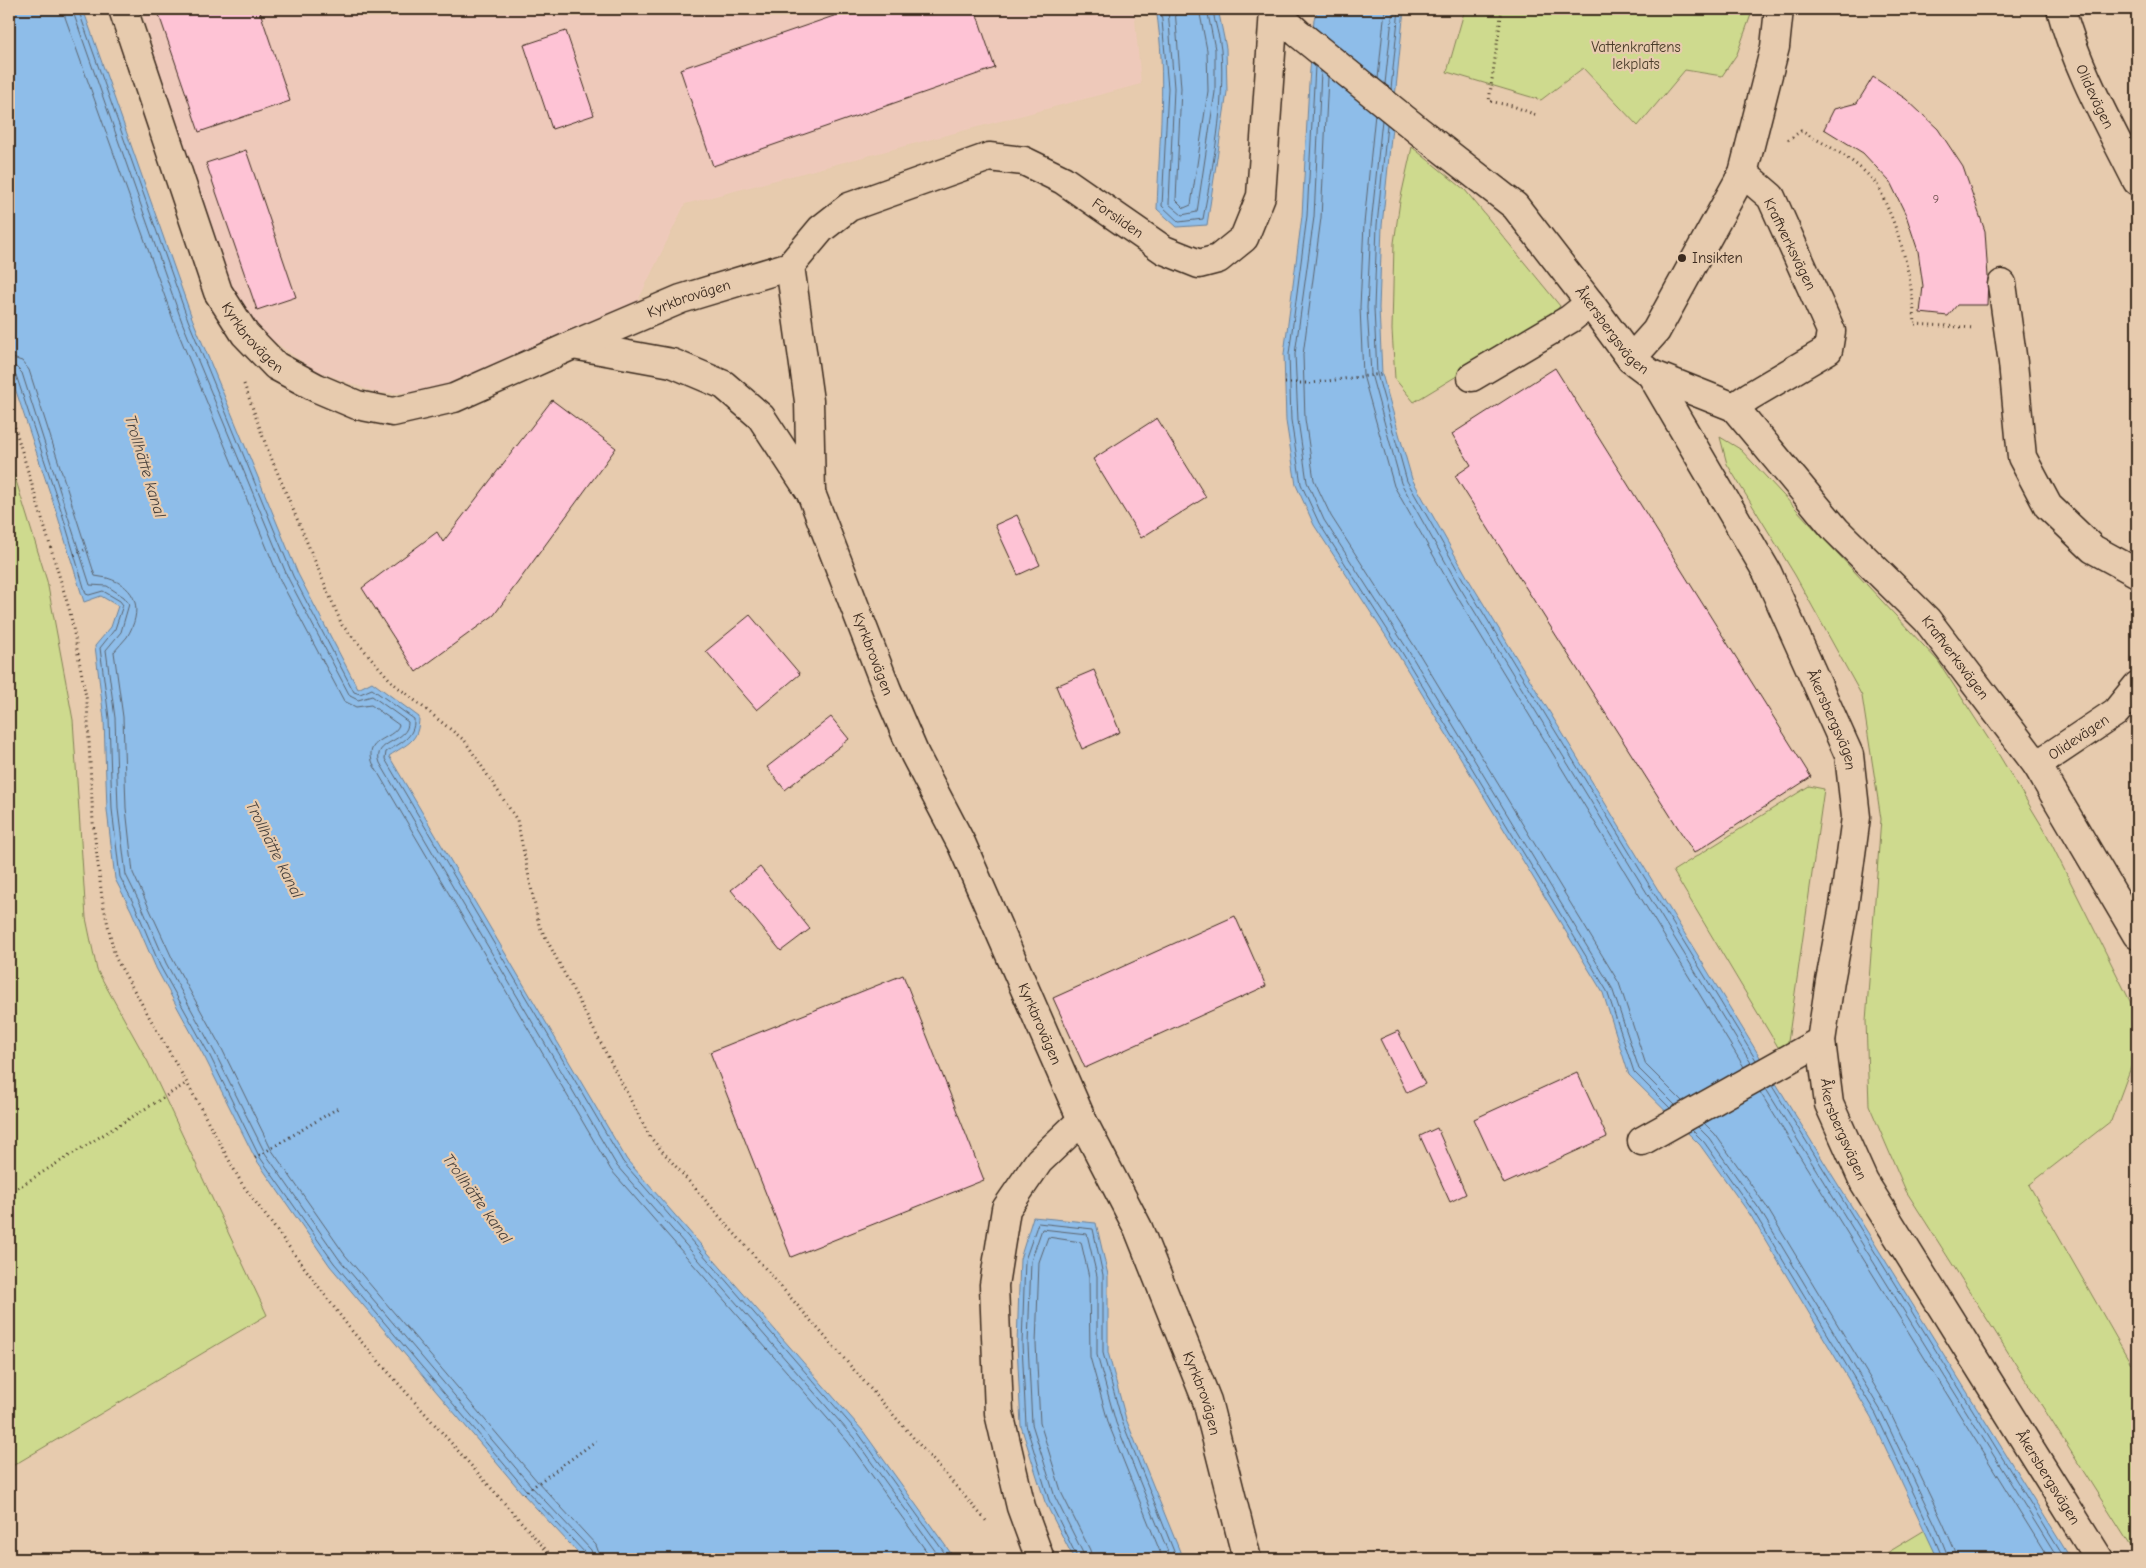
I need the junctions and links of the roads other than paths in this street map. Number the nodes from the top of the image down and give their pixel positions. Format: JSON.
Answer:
{"nodes":[{"id":1,"x":123,"y":9,"type":"edge"},
{"id":2,"x":1779,"y":9,"type":"edge"},
{"id":3,"x":2061,"y":9,"type":"edge"},
{"id":4,"x":1273,"y":10,"type":"edge"},
{"id":5,"x":1743,"y":173,"type":"junction"},
{"id":6,"x":2137,"y":181,"type":"edge"},
{"id":7,"x":790,"y":266,"type":"junction"},
{"id":8,"x":2002,"y":284,"type":"dead end"},
{"id":9,"x":1590,"y":303,"type":"junction"},
{"id":10,"x":573,"y":345,"type":"junction"},
{"id":11,"x":1641,"y":366,"type":"junction"},
{"id":12,"x":1472,"y":377,"type":"dead end"},
{"id":13,"x":1734,"y":407,"type":"junction"},
{"id":14,"x":811,"y":493,"type":"junction"},
{"id":15,"x":2137,"y":573,"type":"edge"},
{"id":16,"x":2137,"y":686,"type":"edge"},
{"id":17,"x":2037,"y":765,"type":"junction"},
{"id":18,"x":2137,"y":935,"type":"edge"},
{"id":19,"x":1821,"y":1041,"type":"junction"},
{"id":20,"x":1082,"y":1120,"type":"junction"},
{"id":21,"x":1642,"y":1141,"type":"dead end"},
{"id":22,"x":1040,"y":1559,"type":"edge"},
{"id":23,"x":1247,"y":1559,"type":"edge"},
{"id":24,"x":2099,"y":1559,"type":"edge"}],
"edges":[{"from":1,"to":10,"type":"street","name":"Kyrkbrovägen"},
{"from":2,"to":5,"type":"street"},
{"from":3,"to":6,"type":"street","name":"Olidevägen"},
{"from":4,"to":7,"type":"street","name":"Forsliden"},
{"from":4,"to":9,"type":"street","name":"Åkersbergsvägen"},
{"from":5,"to":11,"type":"street"},
{"from":5,"to":13,"type":"street","name":"Kraftverksvägen"},
{"from":7,"to":10,"type":"street","name":"Kyrkbrovägen"},
{"from":7,"to":14,"type":"street","name":"Kyrkbrovägen"},
{"from":8,"to":15,"type":"street"},
{"from":9,"to":11,"type":"street","name":"Åkersbergsvägen"},
{"from":9,"to":12,"type":"street"},
{"from":10,"to":14,"type":"street","name":"Kyrkbrovägen"},
{"from":11,"to":13,"type":"street","name":"Kraftverksvägen"},
{"from":11,"to":19,"type":"street","name":"Åkersbergsvägen"},
{"from":13,"to":17,"type":"street","name":"Kraftverksvägen"},
{"from":14,"to":20,"type":"street","name":"Kyrkbrovägen"},
{"from":16,"to":17,"type":"street","name":"Olidevägen"},
{"from":17,"to":18,"type":"street","name":"Kraftverksvägen"},
{"from":19,"to":21,"type":"street"},
{"from":19,"to":24,"type":"street","name":"Åkersbergsvägen"},
{"from":20,"to":22,"type":"street"},
{"from":20,"to":23,"type":"street","name":"Kyrkbrovägen"}]}
